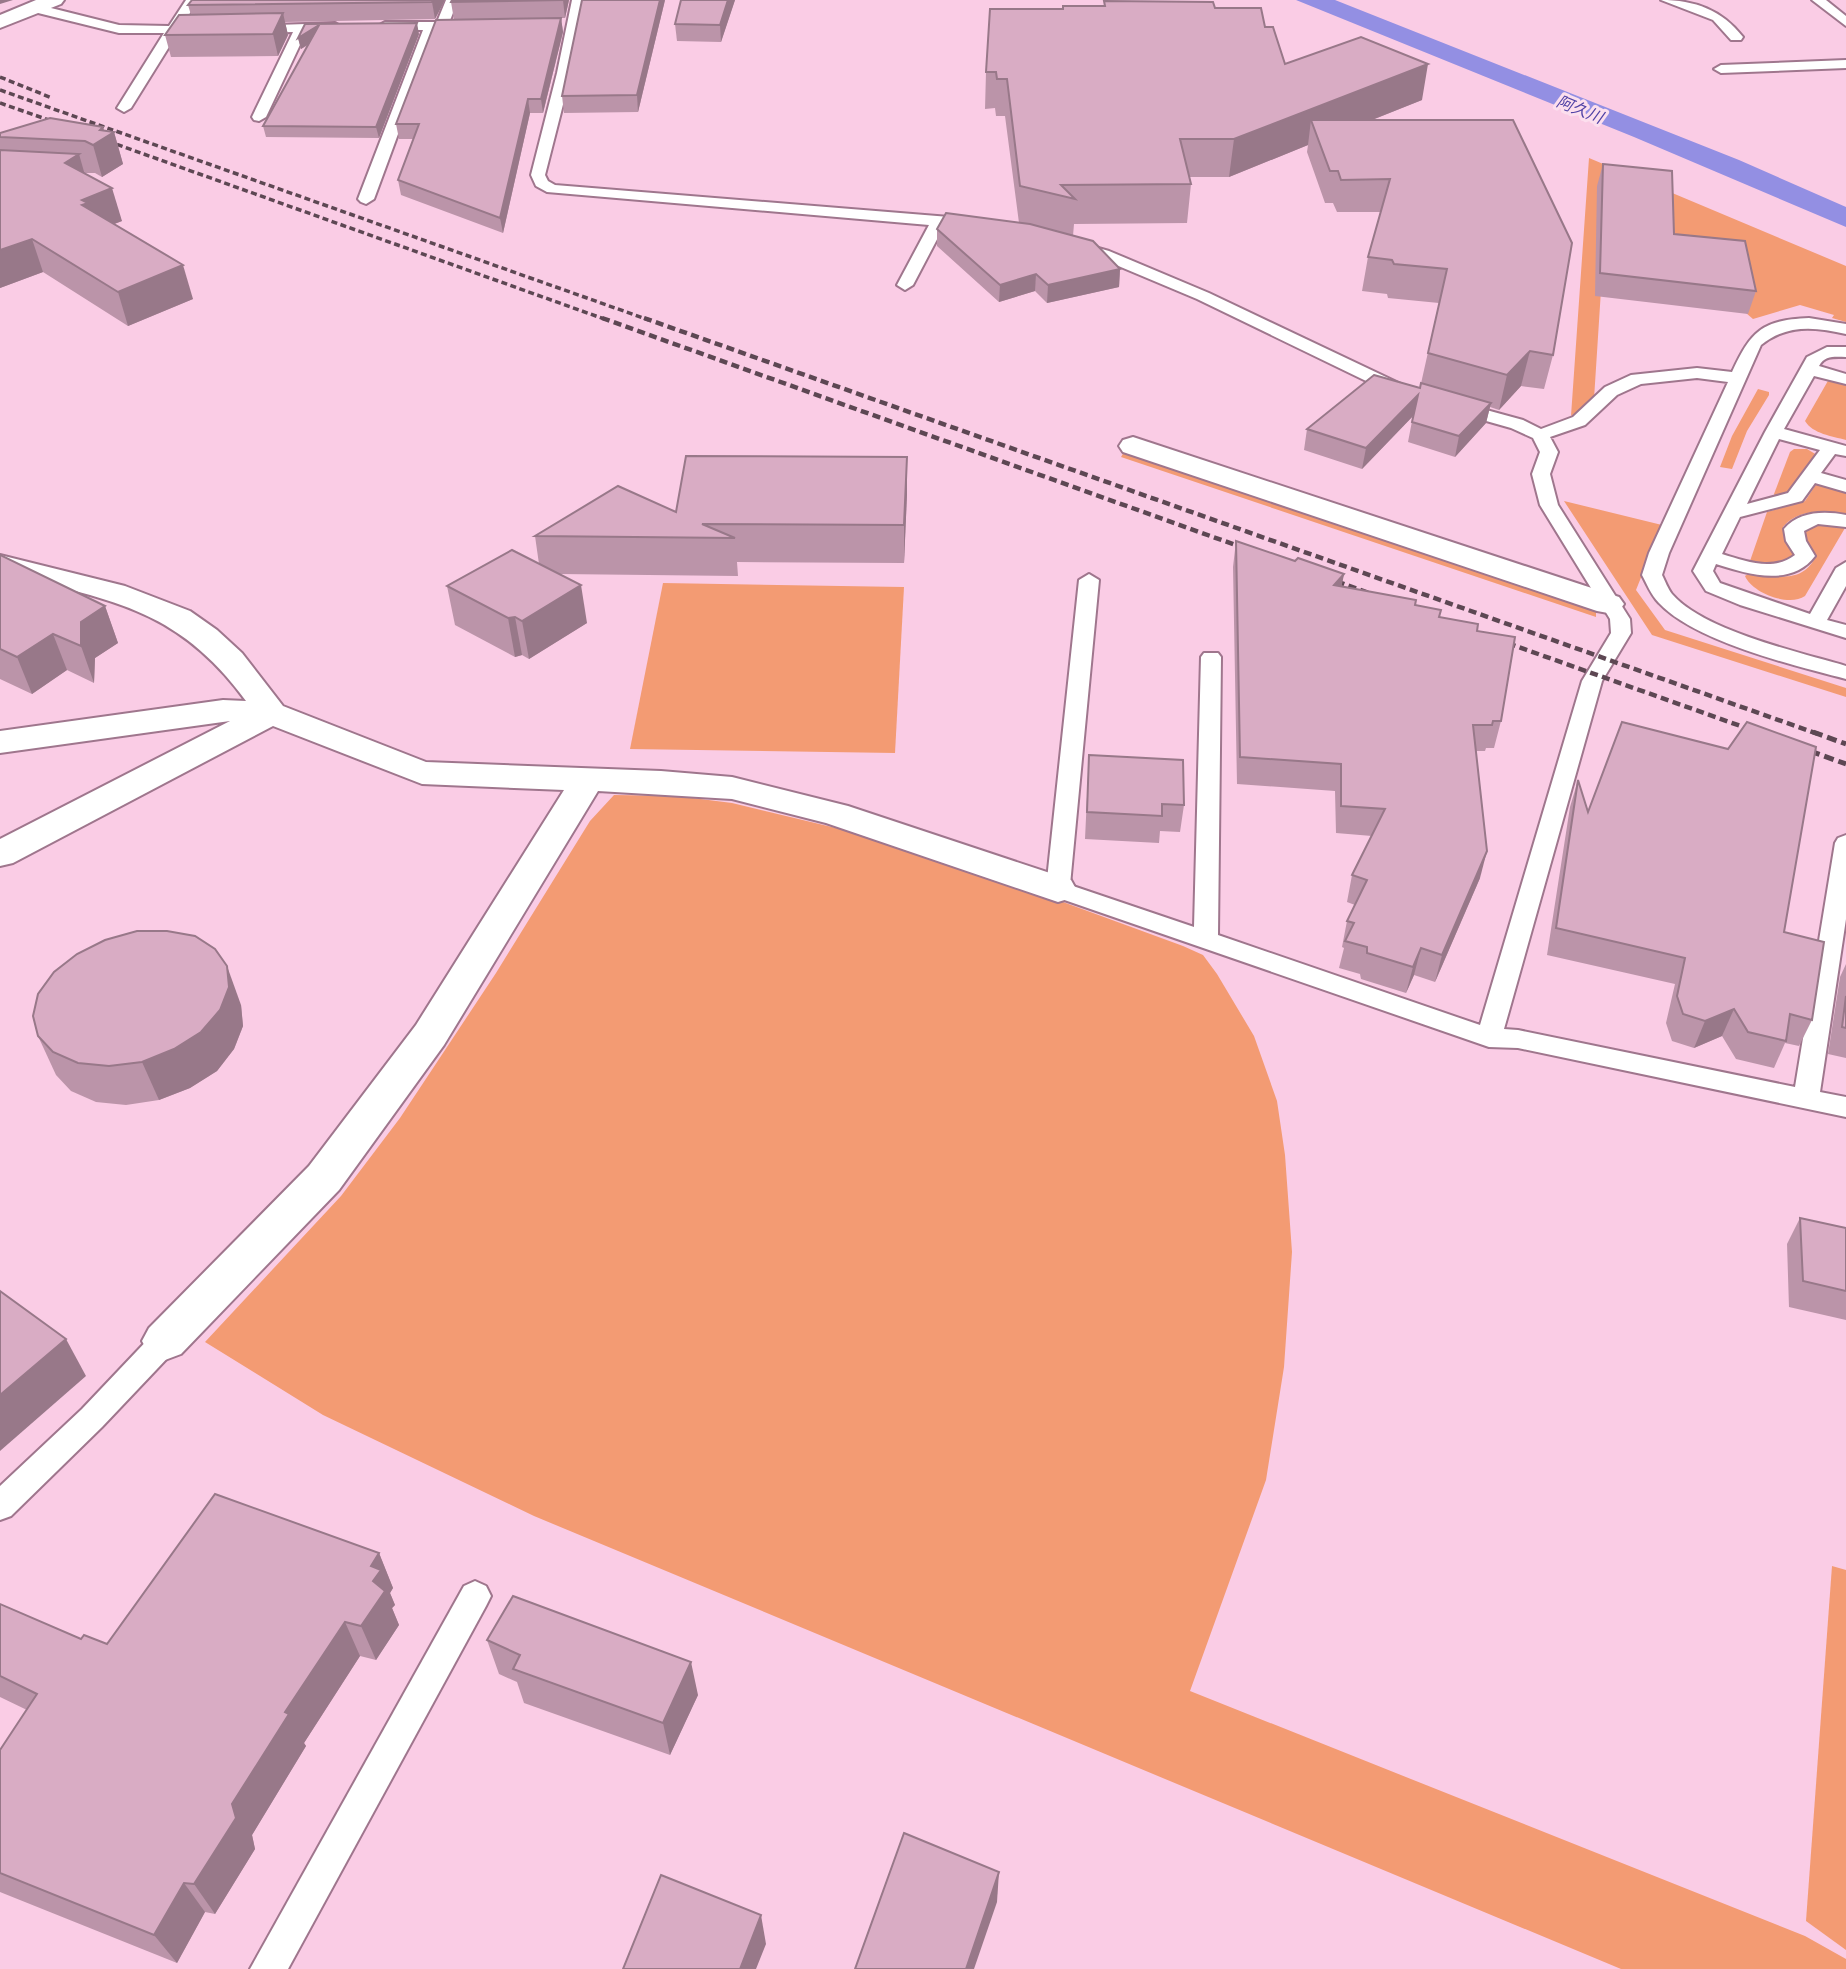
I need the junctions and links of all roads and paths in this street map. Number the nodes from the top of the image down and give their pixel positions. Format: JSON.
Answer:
{"nodes":[{"id":1,"x":192,"y":0,"type":"edge"},
{"id":2,"x":452,"y":0,"type":"edge"},
{"id":3,"x":578,"y":0,"type":"edge"},
{"id":4,"x":1667,"y":0,"type":"edge"},
{"id":5,"x":1818,"y":0,"type":"edge"},
{"id":6,"x":45,"y":4,"type":"edge"},
{"id":7,"x":0,"y":22,"type":"edge"},
{"id":8,"x":1846,"y":22,"type":"edge"},
{"id":9,"x":437,"y":25,"type":"junction"},
{"id":10,"x":485,"y":26,"type":"edge"},
{"id":11,"x":301,"y":28,"type":"junction"},
{"id":12,"x":236,"y":29,"type":"edge"},
{"id":13,"x":172,"y":30,"type":"junction"},
{"id":14,"x":211,"y":30,"type":"edge"},
{"id":15,"x":1736,"y":37,"type":"dead end"},
{"id":16,"x":1846,"y":64,"type":"edge"},
{"id":17,"x":1721,"y":69,"type":"dead end"},
{"id":18,"x":124,"y":108,"type":"dead end"},
{"id":19,"x":259,"y":117,"type":"dead end"},
{"id":20,"x":366,"y":199,"type":"dead end"},
{"id":21,"x":939,"y":221,"type":"junction"},
{"id":22,"x":995,"y":227,"type":"edge"},
{"id":23,"x":1067,"y":244,"type":"edge"},
{"id":24,"x":905,"y":285,"type":"dead end"},
{"id":25,"x":1846,"y":329,"type":"edge"},
{"id":26,"x":1846,"y":352,"type":"edge"},
{"id":27,"x":1810,"y":369,"type":"junction"},
{"id":28,"x":1739,"y":378,"type":"junction"},
{"id":29,"x":1846,"y":379,"type":"edge"},
{"id":30,"x":1410,"y":393,"type":"edge"},
{"id":31,"x":1444,"y":404,"type":"edge"},
{"id":32,"x":1774,"y":432,"type":"junction"},
{"id":33,"x":1540,"y":435,"type":"junction"},
{"id":34,"x":1133,"y":446,"type":"dead end"},
{"id":35,"x":1838,"y":449,"type":"edge"},
{"id":36,"x":1811,"y":476,"type":"junction"},
{"id":37,"x":1846,"y":486,"type":"edge"},
{"id":38,"x":1732,"y":513,"type":"junction"},
{"id":39,"x":1846,"y":521,"type":"edge"},
{"id":40,"x":1709,"y":556,"type":"junction"},
{"id":41,"x":0,"y":564,"type":"edge"},
{"id":42,"x":1846,"y":568,"type":"edge"},
{"id":43,"x":1088,"y":580,"type":"dead end"},
{"id":44,"x":1608,"y":604,"type":"junction"},
{"id":45,"x":1816,"y":622,"type":"junction"},
{"id":46,"x":1846,"y":632,"type":"edge"},
{"id":47,"x":1211,"y":657,"type":"dead end"},
{"id":48,"x":1846,"y":673,"type":"edge"},
{"id":49,"x":271,"y":713,"type":"junction"},
{"id":50,"x":0,"y":742,"type":"edge"},
{"id":51,"x":587,"y":781,"type":"junction"},
{"id":52,"x":1846,"y":843,"type":"edge"},
{"id":53,"x":0,"y":853,"type":"edge"},
{"id":54,"x":1058,"y":889,"type":"junction"},
{"id":55,"x":1206,"y":941,"type":"junction"},
{"id":56,"x":1489,"y":1038,"type":"junction"},
{"id":57,"x":1806,"y":1099,"type":"junction"},
{"id":58,"x":1846,"y":1107,"type":"edge"},
{"id":59,"x":165,"y":1341,"type":"joint"},
{"id":60,"x":0,"y":1506,"type":"edge"},
{"id":61,"x":475,"y":1597,"type":"dead end"},
{"id":62,"x":268,"y":1969,"type":"edge"}],
"edges":[{"from":1,"to":13,"type":"lane"},
{"from":2,"to":9,"type":"lane"},
{"from":3,"to":21,"type":"lane"},
{"from":4,"to":15,"type":"lane"},
{"from":5,"to":8,"type":"lane"},
{"from":6,"to":7,"type":"street"},
{"from":6,"to":13,"type":"lane"},
{"from":9,"to":10,"type":"lane"},
{"from":9,"to":11,"type":"lane"},
{"from":9,"to":20,"type":"lane"},
{"from":11,"to":12,"type":"lane"},
{"from":11,"to":19,"type":"lane"},
{"from":13,"to":14,"type":"lane"},
{"from":13,"to":18,"type":"lane"},
{"from":16,"to":17,"type":"lane"},
{"from":21,"to":22,"type":"lane"},
{"from":21,"to":24,"type":"lane"},
{"from":23,"to":30,"type":"lane"},
{"from":25,"to":28,"type":"lane"},
{"from":26,"to":27,"type":"lane"},
{"from":27,"to":29,"type":"lane"},
{"from":27,"to":32,"type":"lane"},
{"from":28,"to":33,"type":"lane"},
{"from":28,"to":48,"type":"lane"},
{"from":31,"to":33,"type":"lane"},
{"from":32,"to":35,"type":"lane"},
{"from":32,"to":38,"type":"lane"},
{"from":33,"to":44,"type":"lane"},
{"from":34,"to":44,"type":"street"},
{"from":35,"to":36,"type":"lane"},
{"from":36,"to":37,"type":"lane"},
{"from":36,"to":38,"type":"lane"},
{"from":38,"to":40,"type":"lane"},
{"from":39,"to":40,"type":"lane"},
{"from":40,"to":45,"type":"lane"},
{"from":41,"to":49,"type":"street"},
{"from":42,"to":45,"type":"lane"},
{"from":43,"to":54,"type":"lane"},
{"from":44,"to":56,"type":"lane"},
{"from":45,"to":46,"type":"lane"},
{"from":47,"to":55,"type":"lane"},
{"from":49,"to":50,"type":"street"},
{"from":49,"to":51,"type":"street"},
{"from":49,"to":53,"type":"street"},
{"from":51,"to":54,"type":"street"},
{"from":51,"to":59,"type":"street"},
{"from":52,"to":57,"type":"lane"},
{"from":54,"to":55,"type":"lane"},
{"from":55,"to":56,"type":"lane"},
{"from":56,"to":57,"type":"lane"},
{"from":57,"to":58,"type":"lane"},
{"from":59,"to":60,"type":"lane"},
{"from":61,"to":62,"type":"lane"}]}
